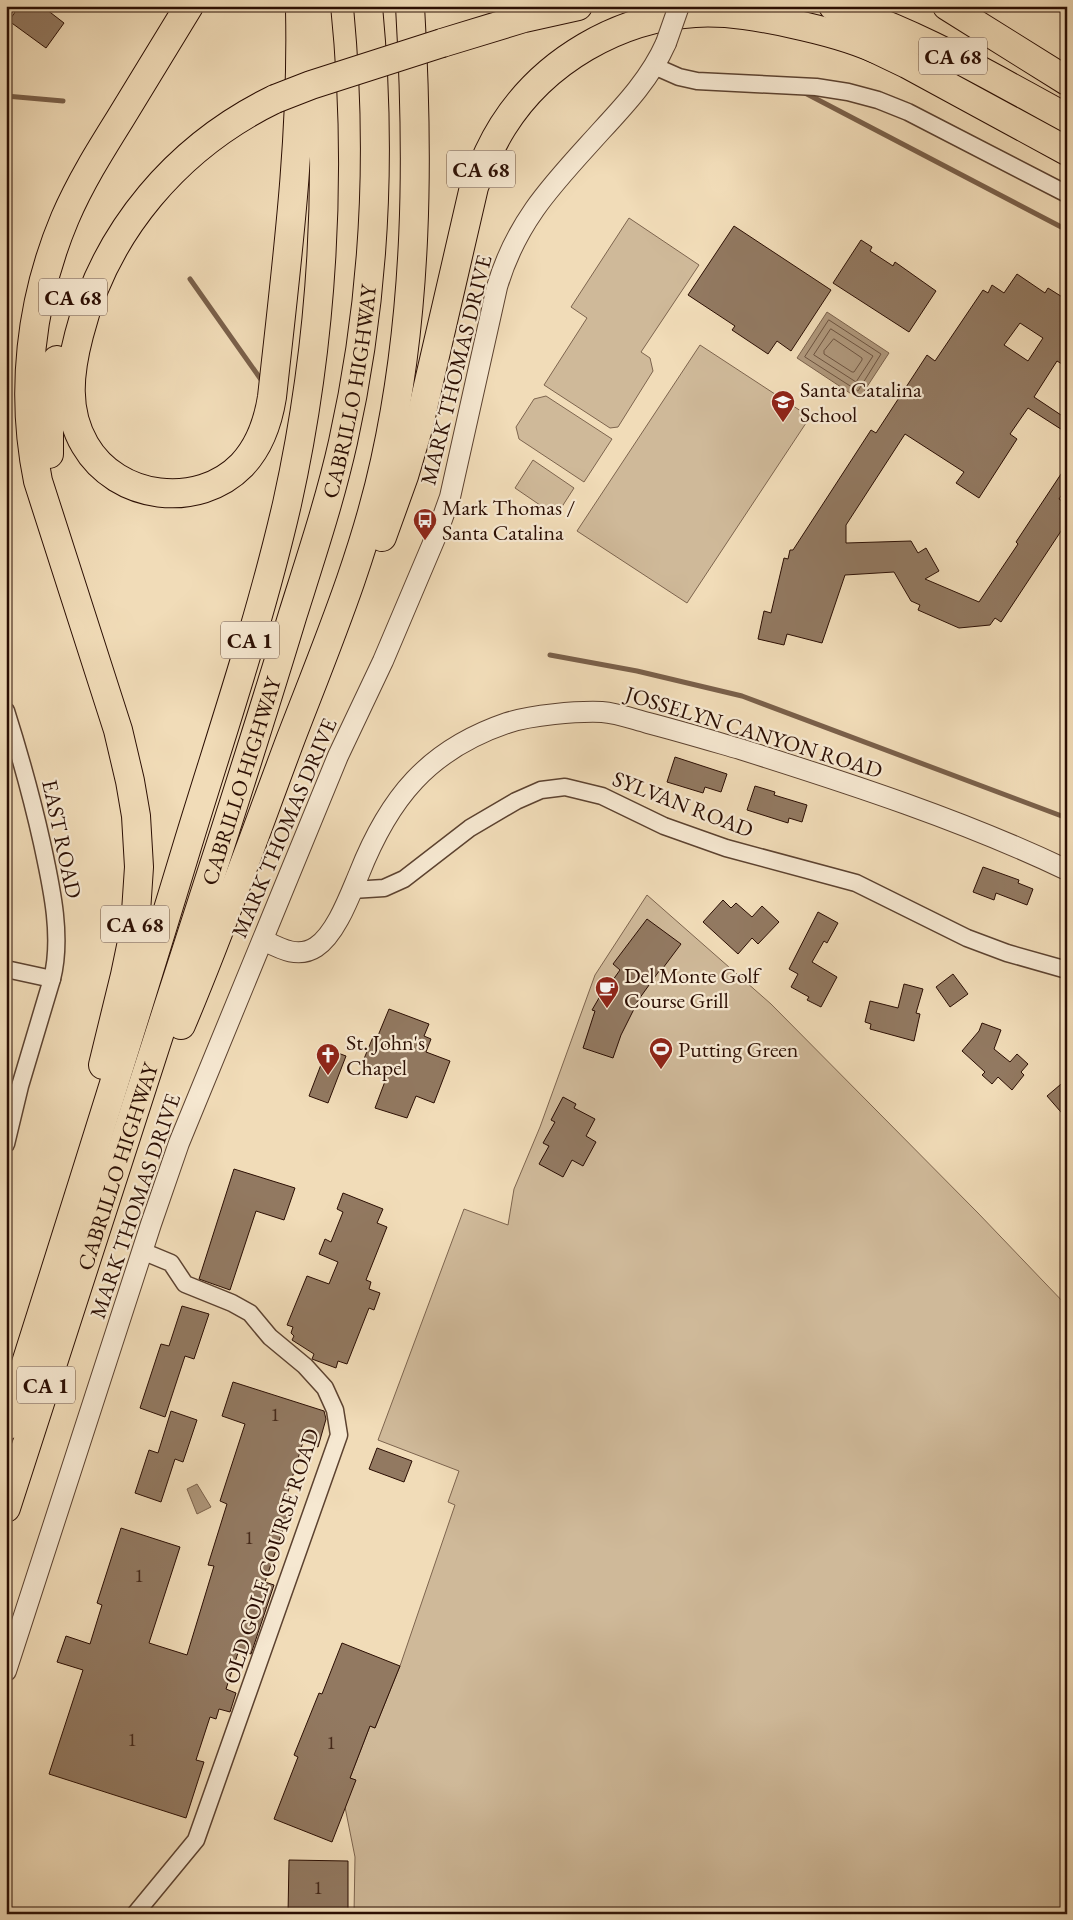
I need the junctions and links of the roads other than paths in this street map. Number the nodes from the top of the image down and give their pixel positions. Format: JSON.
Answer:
{"nodes":[{"id":1,"x":189,"y":6,"type":"edge"},
{"id":2,"x":300,"y":6,"type":"edge"},
{"id":3,"x":316,"y":6,"type":"edge"},
{"id":4,"x":368,"y":6,"type":"edge"},
{"id":5,"x":410,"y":6,"type":"edge"},
{"id":6,"x":507,"y":6,"type":"edge"},
{"id":7,"x":578,"y":6,"type":"edge"},
{"id":8,"x":679,"y":6,"type":"edge"},
{"id":9,"x":751,"y":6,"type":"edge"},
{"id":10,"x":833,"y":6,"type":"edge"},
{"id":11,"x":928,"y":6,"type":"edge"},
{"id":12,"x":947,"y":6,"type":"edge"},
{"id":13,"x":441,"y":35,"type":"junction"},
{"id":14,"x":876,"y":49,"type":"junction"},
{"id":15,"x":654,"y":66,"type":"junction"},
{"id":16,"x":1043,"y":66,"type":"junction"},
{"id":17,"x":1067,"y":81,"type":"edge"},
{"id":18,"x":275,"y":90,"type":"junction"},
{"id":19,"x":1067,"y":118,"type":"edge"},
{"id":20,"x":1067,"y":151,"type":"edge"},
{"id":21,"x":1067,"y":194,"type":"edge"},
{"id":22,"x":76,"y":596,"type":"junction"},
{"id":23,"x":340,"y":610,"type":"junction"},
{"id":24,"x":6,"y":710,"type":"edge"},
{"id":25,"x":1067,"y":870,"type":"edge"},
{"id":26,"x":352,"y":890,"type":"junction"},
{"id":27,"x":262,"y":940,"type":"junction"},
{"id":28,"x":6,"y":969,"type":"edge"},
{"id":29,"x":1067,"y":970,"type":"edge"},
{"id":30,"x":52,"y":979,"type":"junction"},
{"id":31,"x":6,"y":1144,"type":"edge"},
{"id":32,"x":122,"y":1146,"type":"junction"},
{"id":33,"x":61,"y":1252,"type":"junction"},
{"id":34,"x":142,"y":1252,"type":"junction"},
{"id":35,"x":6,"y":1426,"type":"edge"},
{"id":36,"x":6,"y":1508,"type":"edge"},
{"id":37,"x":6,"y":1671,"type":"edge"},
{"id":38,"x":135,"y":1914,"type":"edge"}],
"edges":[{"from":1,"to":22,"type":"highway"},
{"from":2,"to":18,"type":"highway"},
{"from":3,"to":33,"type":"highway","name":"CABRILLO HIGHWAY","number":"CA 1"},
{"from":4,"to":32,"type":"highway","name":"CABRILLO HIGHWAY","number":"CA 1"},
{"from":5,"to":23,"type":"highway"},
{"from":6,"to":13,"type":"highway","number":"CA 68"},
{"from":7,"to":13,"type":"highway"},
{"from":8,"to":15,"type":"street","name":"MARK THOMAS DRIVE","bridge":true},
{"from":9,"to":14,"type":"highway"},
{"from":10,"to":19,"type":"highway","number":"CA 68"},
{"from":11,"to":16,"type":"highway"},
{"from":12,"to":16,"type":"highway"},
{"from":13,"to":18,"type":"highway","number":"CA 68"},
{"from":14,"to":20,"type":"highway","number":"CA 68"},
{"from":14,"to":23,"type":"highway","number":"CA 68"},
{"from":15,"to":21,"type":"street"},
{"from":15,"to":27,"type":"street","name":"MARK THOMAS DRIVE"},
{"from":16,"to":17,"type":"highway"},
{"from":18,"to":22,"type":"highway","number":"CA 68"},
{"from":22,"to":33,"type":"highway","number":"CA 68"},
{"from":23,"to":32,"type":"highway","number":"CA 68"},
{"from":24,"to":30,"type":"street","name":"EAST ROAD"},
{"from":25,"to":26,"type":"street","name":"JOSSELYN CANYON ROAD"},
{"from":26,"to":27,"type":"street","name":"JOSSELYN CANYON ROAD"},
{"from":26,"to":29,"type":"street","name":"SYLVAN ROAD"},
{"from":27,"to":34,"type":"street","name":"MARK THOMAS DRIVE"},
{"from":28,"to":30,"type":"street"},
{"from":30,"to":31,"type":"street","name":"EAST ROAD"},
{"from":32,"to":36,"type":"highway","name":"CABRILLO HIGHWAY","number":"CA 1"},
{"from":33,"to":35,"type":"highway","name":"CABRILLO HIGHWAY","number":"CA 1"},
{"from":34,"to":37,"type":"street","name":"MARK THOMAS DRIVE"},
{"from":34,"to":38,"type":"street","name":"OLD GOLF COURSE ROAD"}]}
